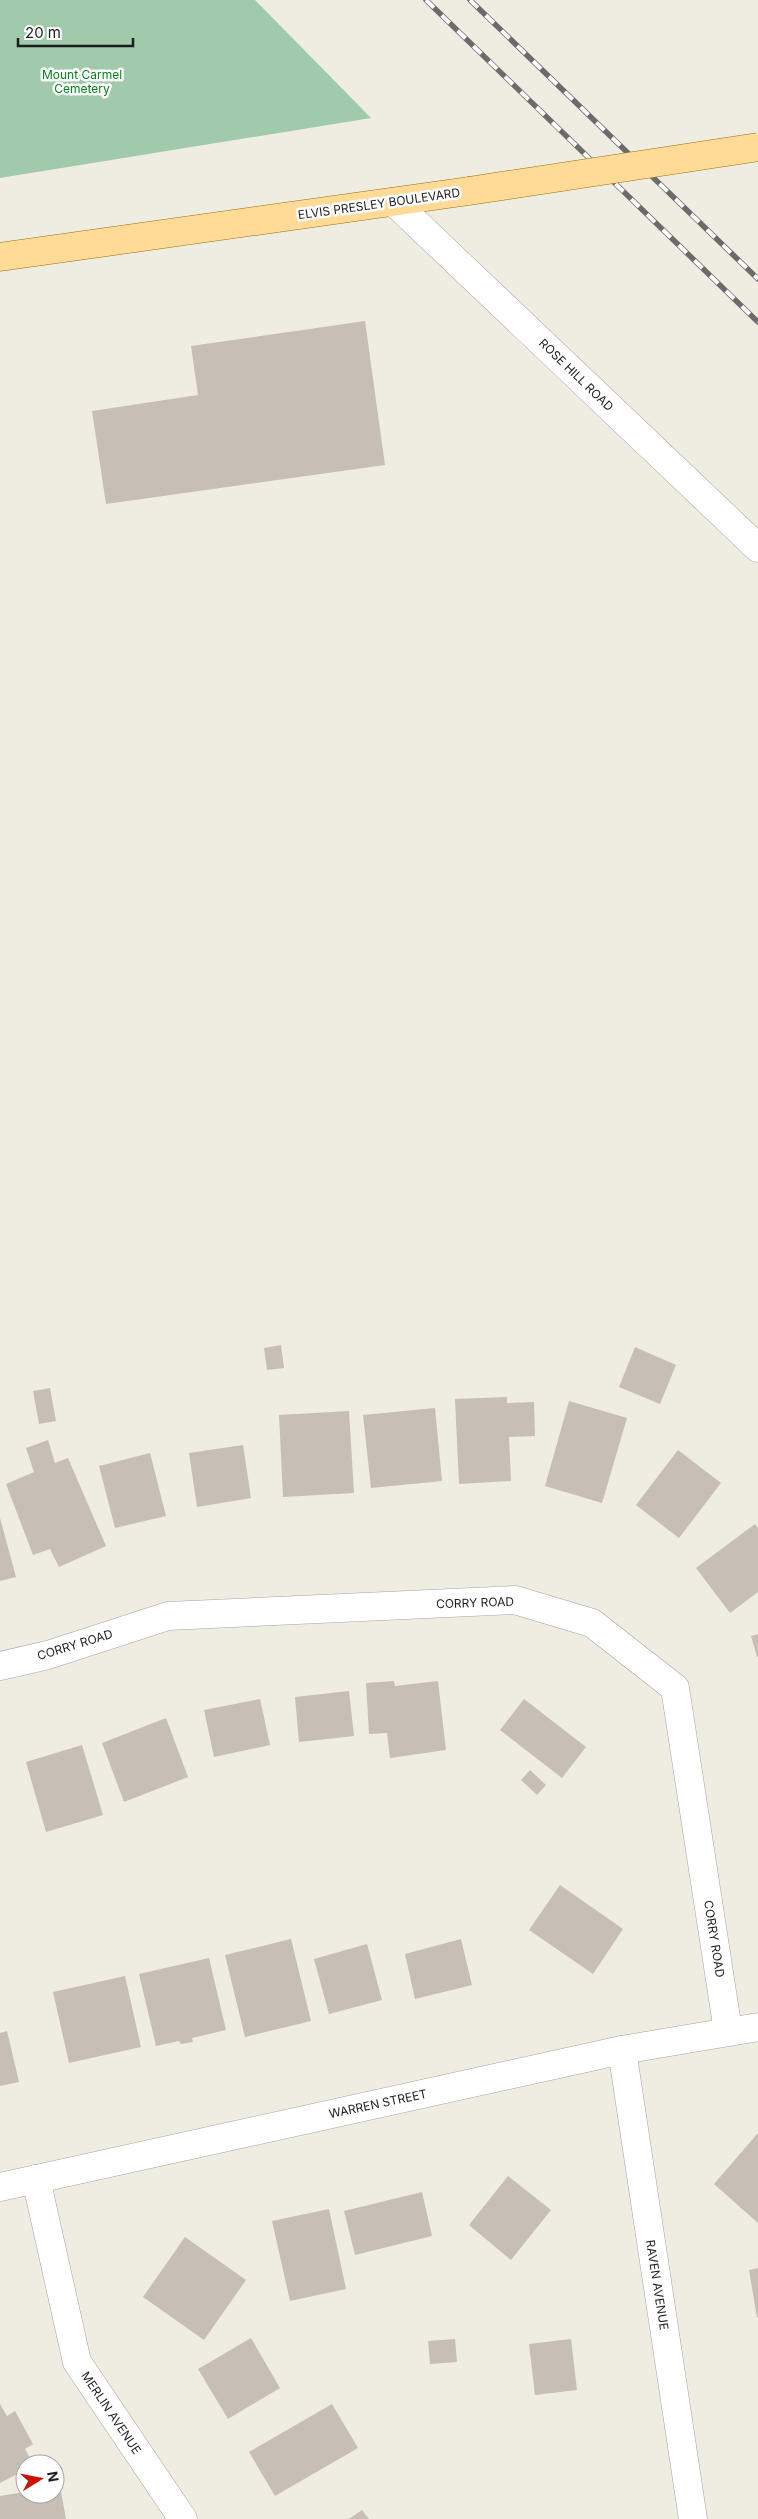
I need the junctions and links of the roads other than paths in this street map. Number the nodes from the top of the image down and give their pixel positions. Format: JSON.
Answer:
{"nodes":[{"id":1,"x":758,"y":147,"type":"edge"},
{"id":2,"x":394,"y":202,"type":"junction"},
{"id":3,"x":0,"y":257,"type":"edge"},
{"id":4,"x":758,"y":548,"type":"edge"},
{"id":5,"x":0,"y":1666,"type":"edge"},
{"id":6,"x":758,"y":2026,"type":"edge"},
{"id":7,"x":728,"y":2031,"type":"junction"},
{"id":8,"x":622,"y":2050,"type":"junction"},
{"id":9,"x":36,"y":2179,"type":"junction"},
{"id":10,"x":0,"y":2187,"type":"edge"},
{"id":11,"x":183,"y":2519,"type":"edge"},
{"id":12,"x":693,"y":2519,"type":"edge"}],
"edges":[{"from":1,"to":2,"type":"main road","name":"ELVIS PRESLEY BOULEVARD","bridge":true},
{"from":2,"to":3,"type":"main road","name":"ELVIS PRESLEY BOULEVARD"},
{"from":2,"to":4,"type":"street","name":"ROSE HILL ROAD"},
{"from":5,"to":7,"type":"street","name":"CORRY ROAD"},
{"from":6,"to":7,"type":"street","name":"WARREN STREET"},
{"from":7,"to":8,"type":"street","name":"WARREN STREET"},
{"from":8,"to":9,"type":"street","name":"WARREN STREET"},
{"from":8,"to":12,"type":"street","name":"RAVEN AVENUE"},
{"from":9,"to":10,"type":"street","name":"WARREN STREET"},
{"from":9,"to":11,"type":"street","name":"MERLIN AVENUE"}]}
